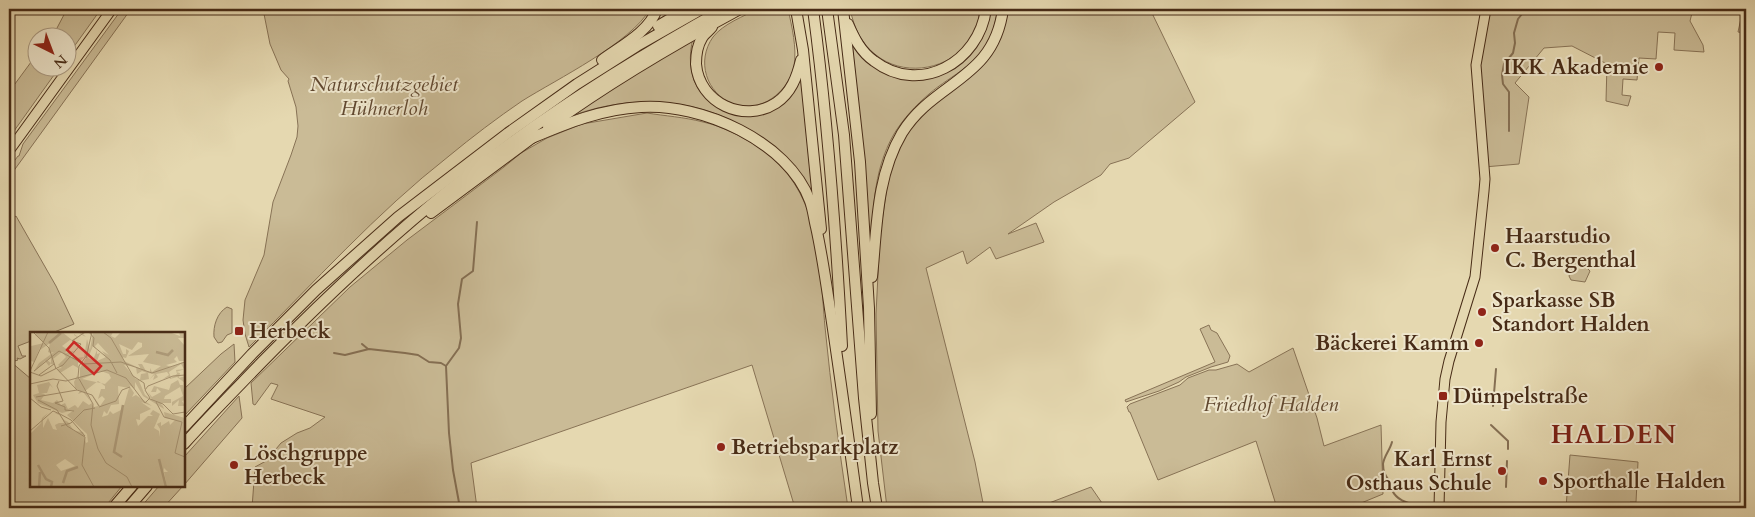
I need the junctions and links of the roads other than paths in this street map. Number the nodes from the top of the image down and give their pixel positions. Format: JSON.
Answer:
{"nodes":[{"id":1,"x":112,"y":9,"type":"edge"},
{"id":2,"x":657,"y":9,"type":"edge"},
{"id":3,"x":687,"y":9,"type":"edge"},
{"id":4,"x":702,"y":9,"type":"edge"},
{"id":5,"x":724,"y":9,"type":"edge"},
{"id":6,"x":741,"y":9,"type":"edge"},
{"id":7,"x":796,"y":9,"type":"edge"},
{"id":8,"x":813,"y":9,"type":"edge"},
{"id":9,"x":827,"y":9,"type":"edge"},
{"id":10,"x":986,"y":9,"type":"edge"},
{"id":11,"x":1003,"y":9,"type":"edge"},
{"id":12,"x":1486,"y":9,"type":"edge"},
{"id":13,"x":843,"y":11,"type":"edge"},
{"id":14,"x":803,"y":50,"type":"junction"},
{"id":15,"x":602,"y":60,"type":"junction"},
{"id":16,"x":532,"y":138,"type":"junction"},
{"id":17,"x":9,"y":151,"type":"edge"},
{"id":18,"x":398,"y":217,"type":"junction"},
{"id":19,"x":823,"y":261,"type":"junction"},
{"id":20,"x":330,"y":296,"type":"junction"},
{"id":21,"x":869,"y":308,"type":"junction"},
{"id":22,"x":844,"y":403,"type":"junction"},
{"id":23,"x":185,"y":426,"type":"edge"},
{"id":24,"x":185,"y":443,"type":"edge"},
{"id":25,"x":870,"y":453,"type":"junction"},
{"id":26,"x":131,"y":487,"type":"edge"},
{"id":27,"x":146,"y":487,"type":"edge"},
{"id":28,"x":113,"y":508,"type":"edge"},
{"id":29,"x":128,"y":508,"type":"edge"},
{"id":30,"x":858,"y":508,"type":"edge"},
{"id":31,"x":877,"y":508,"type":"edge"},
{"id":32,"x":1438,"y":508,"type":"edge"}],
"edges":[{"from":1,"to":17,"type":"main road"},
{"from":2,"to":15,"type":"highway"},
{"from":3,"to":15,"type":"highway"},
{"from":4,"to":18,"type":"highway"},
{"from":5,"to":20,"type":"highway"},
{"from":6,"to":14,"type":"highway"},
{"from":6,"to":16,"type":"highway"},
{"from":7,"to":14,"type":"highway"},
{"from":8,"to":22,"type":"highway"},
{"from":9,"to":25,"type":"highway"},
{"from":10,"to":13,"type":"highway"},
{"from":11,"to":21,"type":"highway"},
{"from":12,"to":32,"type":"main road"},
{"from":13,"to":21,"type":"highway"},
{"from":14,"to":19,"type":"highway"},
{"from":15,"to":18,"type":"highway"},
{"from":16,"to":19,"type":"highway"},
{"from":16,"to":20,"type":"highway"},
{"from":18,"to":23,"type":"highway"},
{"from":19,"to":22,"type":"highway"},
{"from":20,"to":24,"type":"highway"},
{"from":21,"to":25,"type":"highway"},
{"from":22,"to":30,"type":"highway"},
{"from":25,"to":31,"type":"highway"},
{"from":26,"to":28,"type":"highway"},
{"from":27,"to":29,"type":"highway"}]}
